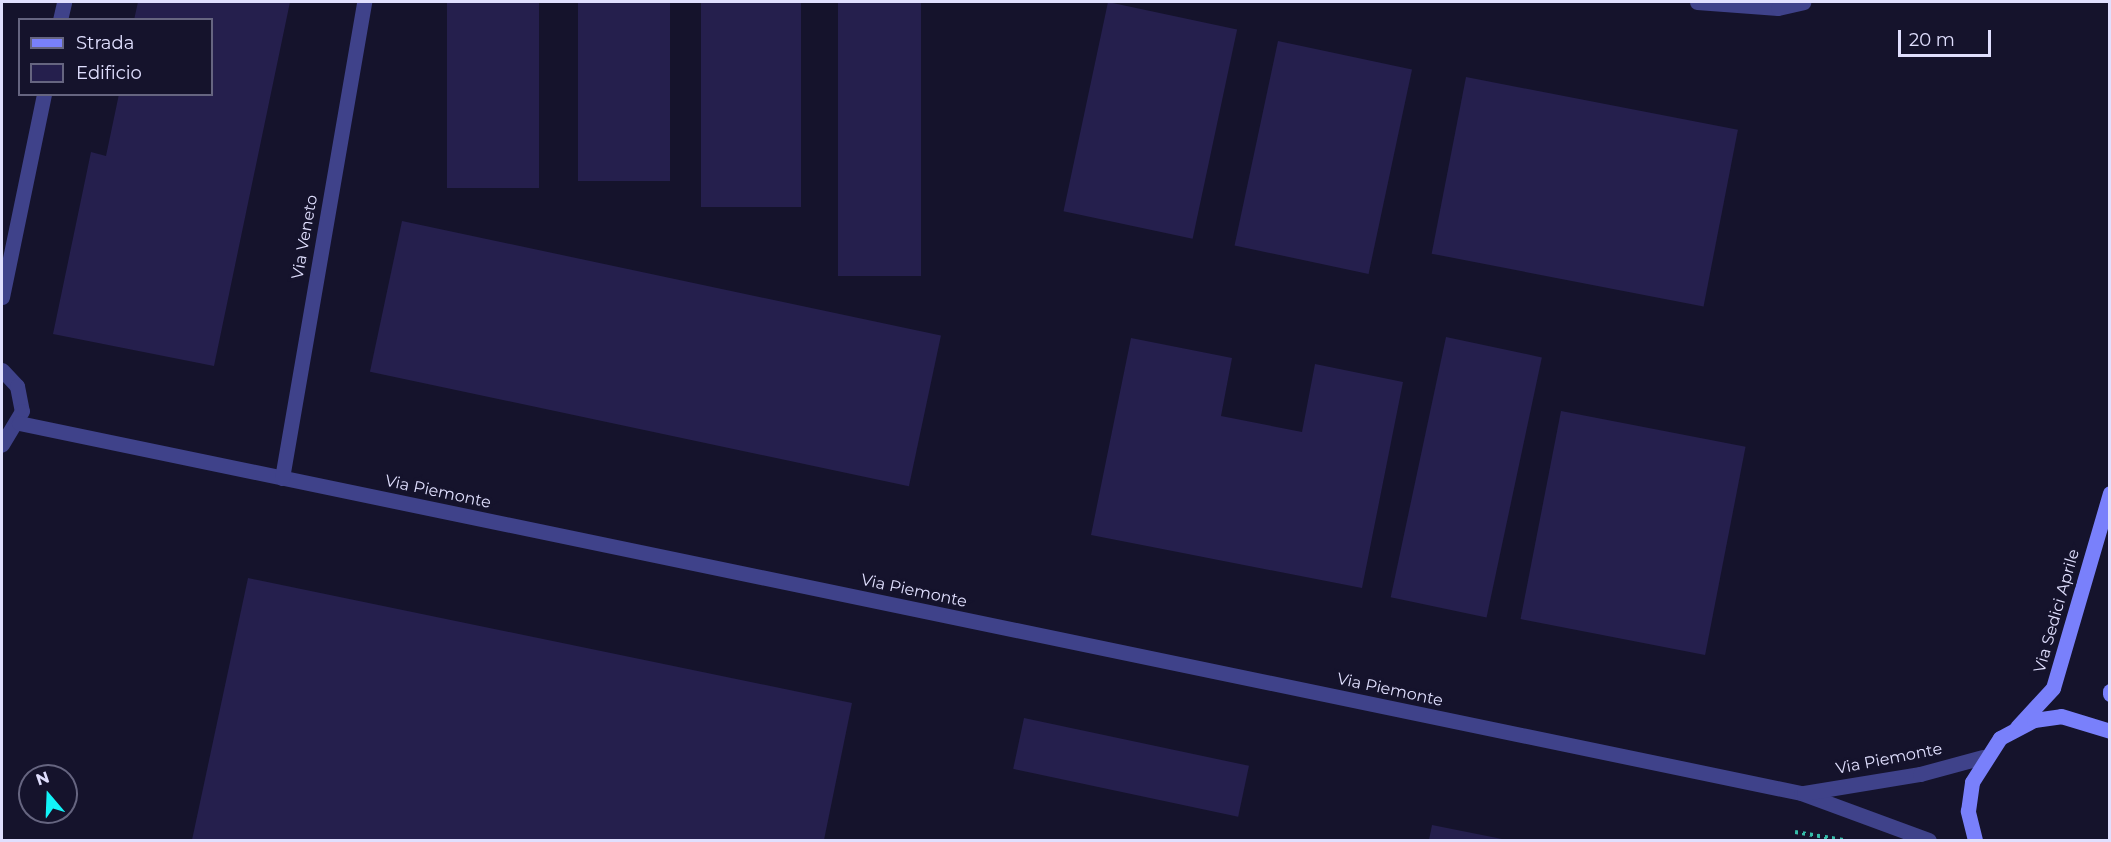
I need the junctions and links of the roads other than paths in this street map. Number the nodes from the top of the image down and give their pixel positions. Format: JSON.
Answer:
{"nodes":[{"id":1,"x":64,"y":2,"type":"edge"},
{"id":2,"x":364,"y":2,"type":"edge"},
{"id":3,"x":1697,"y":2,"type":"edge"},
{"id":4,"x":1803,"y":2,"type":"edge"},
{"id":5,"x":60,"y":18,"type":"edge"},
{"id":6,"x":44,"y":96,"type":"edge"},
{"id":7,"x":2,"y":297,"type":"edge"},
{"id":8,"x":2,"y":370,"type":"edge"},
{"id":9,"x":19,"y":423,"type":"junction"},
{"id":10,"x":2,"y":444,"type":"edge"},
{"id":11,"x":282,"y":478,"type":"junction"},
{"id":12,"x":2109,"y":494,"type":"edge"},
{"id":13,"x":2017,"y":727,"type":"junction"},
{"id":14,"x":2109,"y":731,"type":"edge"},
{"id":15,"x":1983,"y":757,"type":"junction"},
{"id":16,"x":1801,"y":793,"type":"junction"},
{"id":17,"x":1929,"y":840,"type":"edge"},
{"id":18,"x":1975,"y":840,"type":"edge"}],
"edges":[{"from":1,"to":5,"type":"street"},
{"from":2,"to":11,"type":"street","name":"Via Veneto"},
{"from":3,"to":4,"type":"street"},
{"from":6,"to":7,"type":"street"},
{"from":8,"to":9,"type":"street"},
{"from":9,"to":10,"type":"street"},
{"from":9,"to":11,"type":"street","name":"Via Piemonte"},
{"from":11,"to":16,"type":"street","name":"Via Piemonte"},
{"from":12,"to":13,"type":"main road","name":"Via Sedici Aprile"},
{"from":13,"to":14,"type":"main road","name":"Via Sedici Aprile"},
{"from":13,"to":15,"type":"main road","name":"Via Sedici Aprile"},
{"from":15,"to":16,"type":"street","name":"Via Piemonte"},
{"from":15,"to":18,"type":"main road","name":"Via Sedici Aprile"},
{"from":16,"to":17,"type":"street","name":"Via Piemonte"}]}
